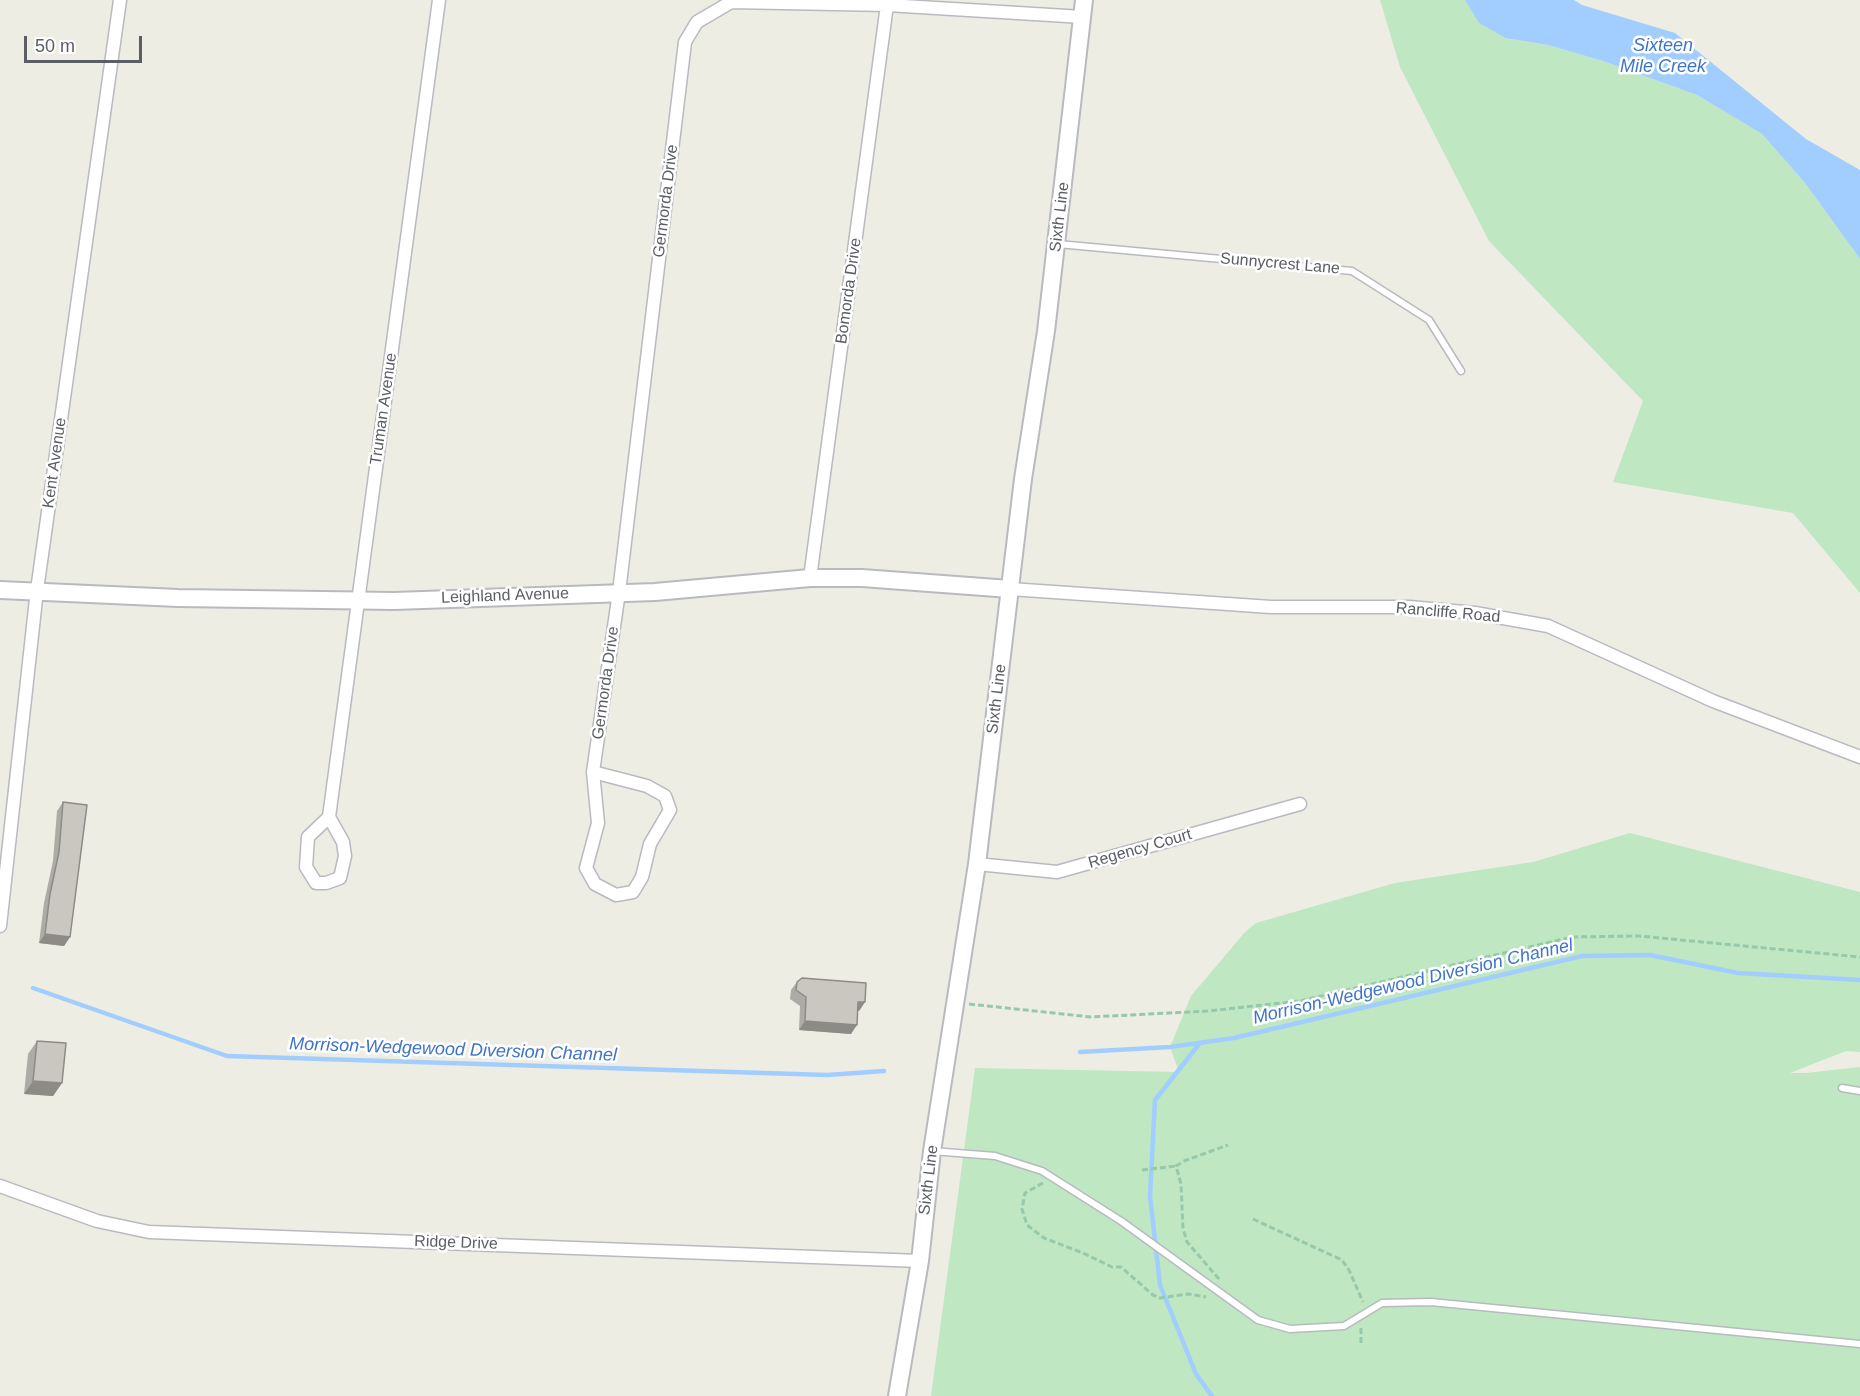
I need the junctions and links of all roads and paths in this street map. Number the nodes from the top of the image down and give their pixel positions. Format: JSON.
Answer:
{"nodes":[{"id":1,"x":120,"y":0,"type":"edge"},
{"id":2,"x":439,"y":0,"type":"edge"},
{"id":3,"x":887,"y":5,"type":"junction"},
{"id":4,"x":1084,"y":8,"type":"edge"},
{"id":5,"x":1057,"y":244,"type":"junction"},
{"id":6,"x":1461,"y":371,"type":"dead end"},
{"id":7,"x":810,"y":578,"type":"junction"},
{"id":8,"x":1010,"y":589,"type":"junction"},
{"id":9,"x":0,"y":590,"type":"edge"},
{"id":10,"x":37,"y":590,"type":"junction"},
{"id":11,"x":619,"y":592,"type":"junction"},
{"id":12,"x":359,"y":600,"type":"junction"},
{"id":13,"x":1860,"y":757,"type":"edge"},
{"id":14,"x":593,"y":772,"type":"junction"},
{"id":15,"x":1300,"y":804,"type":"dead end"},
{"id":16,"x":329,"y":817,"type":"junction"},
{"id":17,"x":977,"y":864,"type":"junction"},
{"id":18,"x":0,"y":926,"type":"edge"},
{"id":19,"x":1860,"y":957,"type":"edge"},
{"id":20,"x":956,"y":1002,"type":"junction"},
{"id":21,"x":1842,"y":1088,"type":"dead end"},
{"id":22,"x":1860,"y":1091,"type":"edge"},
{"id":23,"x":1228,"y":1145,"type":"dead end"},
{"id":24,"x":932,"y":1151,"type":"junction"},
{"id":25,"x":1176,"y":1166,"type":"junction"},
{"id":26,"x":1142,"y":1170,"type":"dead end"},
{"id":27,"x":1052,"y":1178,"type":"junction"},
{"id":28,"x":0,"y":1186,"type":"edge"},
{"id":29,"x":1253,"y":1219,"type":"dead end"},
{"id":30,"x":920,"y":1261,"type":"junction"},
{"id":31,"x":1232,"y":1301,"type":"junction"},
{"id":32,"x":1367,"y":1312,"type":"junction"},
{"id":33,"x":1860,"y":1344,"type":"edge"},
{"id":34,"x":1361,"y":1346,"type":"dead end"},
{"id":35,"x":897,"y":1396,"type":"edge"}],
"edges":[{"from":1,"to":10,"type":"street","name":"Kent Avenue"},
{"from":2,"to":12,"type":"street","name":"Truman Avenue"},
{"from":3,"to":4,"type":"street","name":"Germorda Drive"},
{"from":3,"to":7,"type":"street","name":"Bomorda Drive"},
{"from":3,"to":11,"type":"street","name":"Germorda Drive"},
{"from":4,"to":5,"type":"street","name":"Sixth Line"},
{"from":5,"to":6,"type":"lane","name":"Sunnycrest Lane"},
{"from":5,"to":8,"type":"street","name":"Sixth Line"},
{"from":7,"to":8,"type":"street","name":"Leighland Avenue"},
{"from":7,"to":11,"type":"street","name":"Leighland Avenue"},
{"from":8,"to":13,"type":"street","name":"Rancliffe Road"},
{"from":8,"to":17,"type":"street","name":"Sixth Line"},
{"from":9,"to":10,"type":"street","name":"Leighland Avenue"},
{"from":10,"to":12,"type":"street","name":"Leighland Avenue"},
{"from":10,"to":18,"type":"street","name":"Kent Avenue"},
{"from":11,"to":12,"type":"street","name":"Leighland Avenue"},
{"from":11,"to":14,"type":"street","name":"Germorda Drive"},
{"from":12,"to":16,"type":"street","name":"Truman Avenue"},
{"from":14,"to":14,"type":"street","name":"Germorda Drive"},
{"from":15,"to":17,"type":"street","name":"Regency Court"},
{"from":16,"to":16,"type":"street"},
{"from":17,"to":20,"type":"street","name":"Sixth Line"},
{"from":19,"to":20,"type":"path"},
{"from":20,"to":24,"type":"street","name":"Sixth Line"},
{"from":21,"to":22,"type":"lane"},
{"from":23,"to":25,"type":"path"},
{"from":24,"to":27,"type":"lane"},
{"from":24,"to":30,"type":"street","name":"Sixth Line"},
{"from":25,"to":26,"type":"path"},
{"from":25,"to":31,"type":"path"},
{"from":27,"to":31,"type":"lane"},
{"from":27,"to":31,"type":"path"},
{"from":28,"to":30,"type":"street","name":"Ridge Drive"},
{"from":29,"to":32,"type":"path"},
{"from":30,"to":35,"type":"street","name":"Sixth Line"},
{"from":31,"to":32,"type":"lane"},
{"from":32,"to":33,"type":"lane"},
{"from":32,"to":34,"type":"path"}]}
